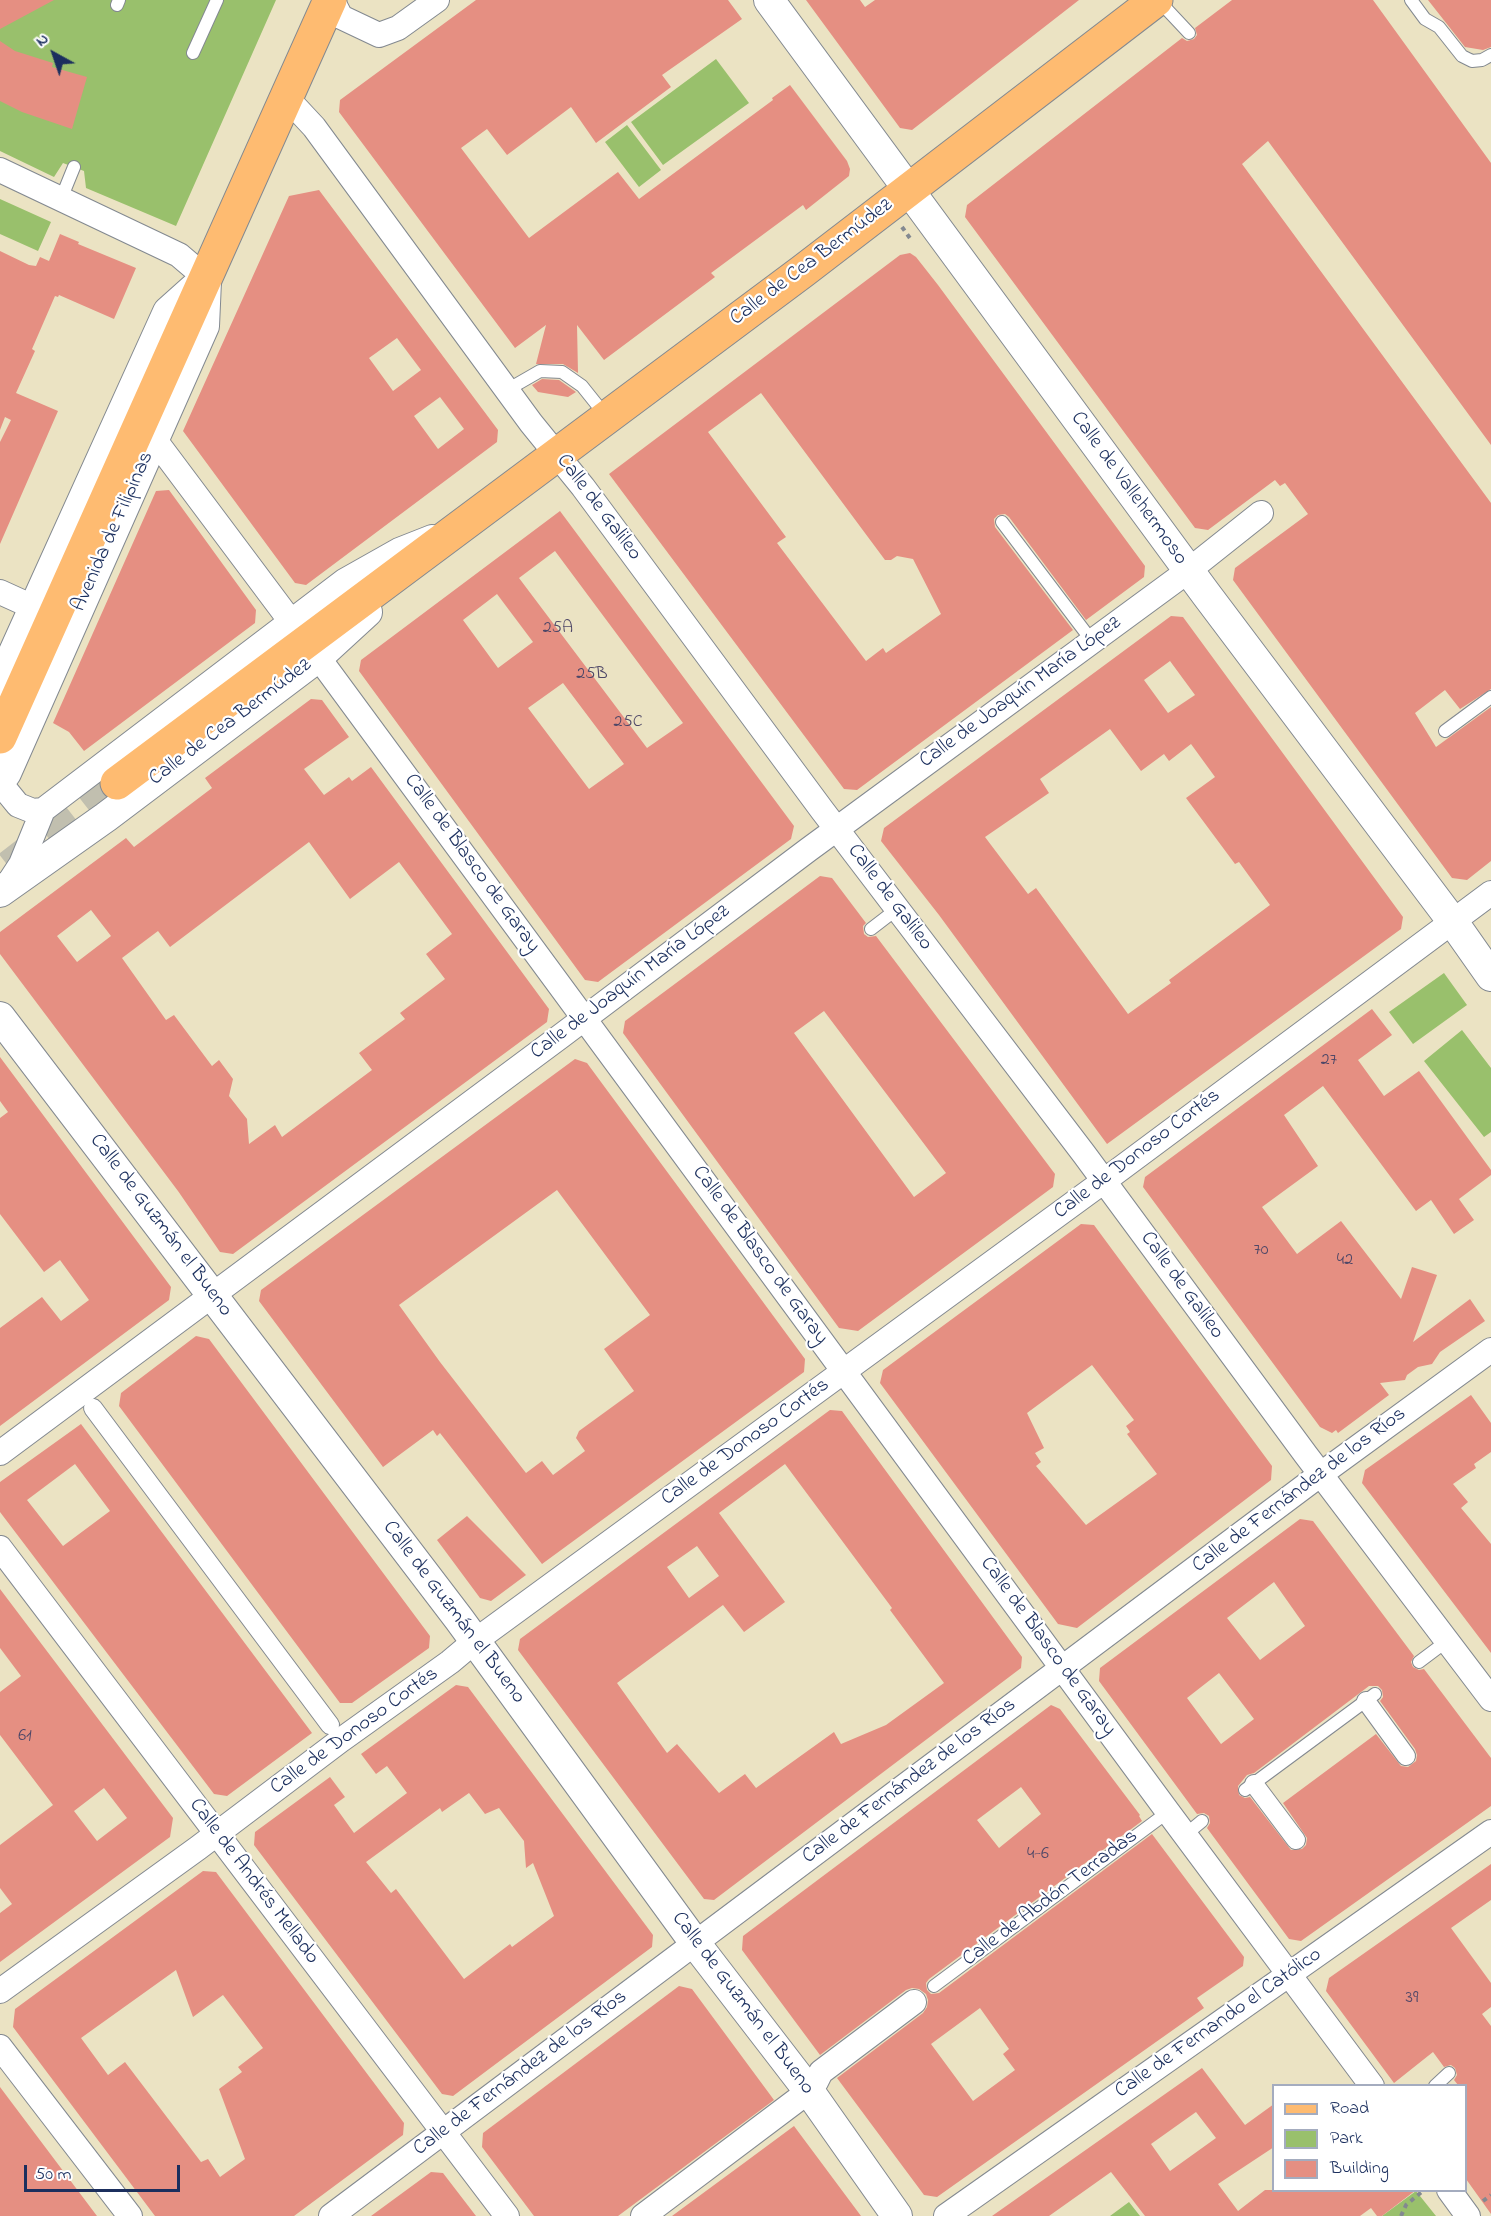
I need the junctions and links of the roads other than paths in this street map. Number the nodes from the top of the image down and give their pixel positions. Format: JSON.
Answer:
{"nodes":[{"id":1,"x":217,"y":0,"type":"edge"},
{"id":2,"x":331,"y":0,"type":"edge"},
{"id":3,"x":437,"y":0,"type":"edge"},
{"id":4,"x":770,"y":0,"type":"edge"},
{"id":5,"x":1157,"y":0,"type":"edge"},
{"id":6,"x":1411,"y":0,"type":"edge"},
{"id":7,"x":1189,"y":33,"type":"dead end"},
{"id":8,"x":193,"y":53,"type":"dead end"},
{"id":9,"x":1491,"y":55,"type":"edge"},
{"id":10,"x":286,"y":97,"type":"junction"},
{"id":11,"x":74,"y":166,"type":"dead end"},
{"id":12,"x":0,"y":170,"type":"edge"},
{"id":13,"x":909,"y":190,"type":"junction"},
{"id":14,"x":61,"y":199,"type":"junction"},
{"id":15,"x":206,"y":278,"type":"junction"},
{"id":16,"x":507,"y":390,"type":"junction"},
{"id":17,"x":607,"y":417,"type":"junction"},
{"id":18,"x":155,"y":440,"type":"junction"},
{"id":19,"x":558,"y":454,"type":"junction"},
{"id":20,"x":1262,"y":513,"type":"dead end"},
{"id":21,"x":1002,"y":522,"type":"dead end"},
{"id":22,"x":455,"y":532,"type":"junction"},
{"id":23,"x":1188,"y":571,"type":"junction"},
{"id":24,"x":0,"y":592,"type":"edge"},
{"id":25,"x":33,"y":607,"type":"junction"},
{"id":26,"x":292,"y":623,"type":"junction"},
{"id":27,"x":1092,"y":641,"type":"junction"},
{"id":28,"x":318,"y":657,"type":"junction"},
{"id":29,"x":0,"y":683,"type":"edge"},
{"id":30,"x":1491,"y":697,"type":"edge"},
{"id":31,"x":1445,"y":731,"type":"dead end"},
{"id":32,"x":0,"y":736,"type":"edge"},
{"id":33,"x":2,"y":780,"type":"edge"},
{"id":34,"x":117,"y":783,"type":"tunnel mouth"},
{"id":35,"x":43,"y":810,"type":"junction"},
{"id":36,"x":836,"y":829,"type":"junction"},
{"id":37,"x":3,"y":891,"type":"edge"},
{"id":38,"x":1491,"y":893,"type":"edge"},
{"id":39,"x":897,"y":909,"type":"junction"},
{"id":40,"x":1453,"y":922,"type":"junction"},
{"id":41,"x":871,"y":929,"type":"dead end"},
{"id":42,"x":1491,"y":976,"type":"edge"},
{"id":43,"x":0,"y":1017,"type":"edge"},
{"id":44,"x":584,"y":1018,"type":"junction"},
{"id":45,"x":1104,"y":1181,"type":"junction"},
{"id":46,"x":212,"y":1295,"type":"junction"},
{"id":47,"x":1491,"y":1350,"type":"edge"},
{"id":48,"x":844,"y":1371,"type":"junction"},
{"id":49,"x":93,"y":1408,"type":"dead end"},
{"id":50,"x":0,"y":1453,"type":"edge"},
{"id":51,"x":1321,"y":1474,"type":"junction"},
{"id":52,"x":0,"y":1548,"type":"edge"},
{"id":53,"x":475,"y":1641,"type":"junction"},
{"id":54,"x":1447,"y":1641,"type":"junction"},
{"id":55,"x":1419,"y":1662,"type":"dead end"},
{"id":56,"x":1062,"y":1669,"type":"junction"},
{"id":57,"x":1370,"y":1698,"type":"joint"},
{"id":58,"x":1491,"y":1699,"type":"edge"},
{"id":59,"x":330,"y":1725,"type":"dead end"},
{"id":60,"x":1406,"y":1756,"type":"dead end"},
{"id":61,"x":1249,"y":1787,"type":"joint"},
{"id":62,"x":1168,"y":1812,"type":"junction"},
{"id":63,"x":1491,"y":1832,"type":"edge"},
{"id":64,"x":217,"y":1834,"type":"junction"},
{"id":65,"x":1296,"y":1840,"type":"dead end"},
{"id":66,"x":695,"y":1943,"type":"junction"},
{"id":67,"x":1289,"y":1974,"type":"junction"},
{"id":68,"x":934,"y":1986,"type":"dead end"},
{"id":69,"x":0,"y":1991,"type":"edge"},
{"id":70,"x":914,"y":2002,"type":"dead end"},
{"id":71,"x":0,"y":2047,"type":"edge"},
{"id":72,"x":1449,"y":2073,"type":"dead end"},
{"id":73,"x":1371,"y":2084,"type":"edge"},
{"id":74,"x":1436,"y":2084,"type":"edge"},
{"id":75,"x":809,"y":2091,"type":"junction"},
{"id":76,"x":443,"y":2132,"type":"junction"},
{"id":77,"x":1450,"y":2192,"type":"edge"},
{"id":78,"x":130,"y":2216,"type":"edge"},
{"id":79,"x":331,"y":2216,"type":"edge"},
{"id":80,"x":507,"y":2216,"type":"edge"},
{"id":81,"x":643,"y":2216,"type":"edge"},
{"id":82,"x":897,"y":2216,"type":"edge"},
{"id":83,"x":946,"y":2216,"type":"edge"},
{"id":84,"x":1468,"y":2216,"type":"edge"}],
"edges":[{"from":1,"to":8,"type":"lane"},
{"from":2,"to":3,"type":"street"},
{"from":2,"to":10,"type":"main road","name":"Avenida de Filipinas"},
{"from":4,"to":13,"type":"street","name":"Calle de Vallehermoso"},
{"from":5,"to":7,"type":"lane"},
{"from":5,"to":13,"type":"main road","name":"Calle de Cea Bermúdez"},
{"from":6,"to":9,"type":"lane"},
{"from":10,"to":15,"type":"main road","name":"Avenida de Filipinas"},
{"from":10,"to":16,"type":"street","name":"Calle de Galileo"},
{"from":11,"to":14,"type":"lane"},
{"from":12,"to":14,"type":"street"},
{"from":13,"to":17,"type":"main road","name":"Calle de Cea Bermúdez"},
{"from":13,"to":23,"type":"street","name":"Calle de Vallehermoso"},
{"from":14,"to":15,"type":"street"},
{"from":15,"to":18,"type":"street","name":"Avenida de Filipinas"},
{"from":15,"to":25,"type":"street","name":"Avenida de Filipinas"},
{"from":15,"to":32,"type":"main road","name":"Avenida de Filipinas"},
{"from":16,"to":17,"type":"lane"},
{"from":16,"to":19,"type":"street","name":"Calle de Galileo"},
{"from":17,"to":19,"type":"main road","name":"Calle de Cea Bermúdez"},
{"from":18,"to":26,"type":"street"},
{"from":18,"to":33,"type":"street","name":"Avenida de Filipinas"},
{"from":19,"to":22,"type":"main road","name":"Calle de Cea Bermúdez"},
{"from":19,"to":36,"type":"street","name":"Calle de Galileo"},
{"from":20,"to":23,"type":"street","name":"Calle de Joaquín María López"},
{"from":21,"to":27,"type":"lane"},
{"from":22,"to":26,"type":"street","name":"Calle de Cea Bermúdez"},
{"from":22,"to":28,"type":"street","name":"Calle de Cea Bermúdez"},
{"from":22,"to":34,"type":"main road","name":"Calle de Cea Bermúdez"},
{"from":23,"to":27,"type":"street","name":"Calle de Joaquín María López"},
{"from":23,"to":40,"type":"street","name":"Calle de Vallehermoso"},
{"from":24,"to":25,"type":"street"},
{"from":25,"to":29,"type":"street","name":"Avenida de Filipinas"},
{"from":26,"to":35,"type":"street","name":"Calle de Cea Bermúdez"},
{"from":27,"to":36,"type":"street","name":"Calle de Joaquín María López"},
{"from":28,"to":37,"type":"street","name":"Calle de Cea Bermúdez"},
{"from":28,"to":44,"type":"street","name":"Calle de Blasco de Garay"},
{"from":30,"to":31,"type":"lane"},
{"from":33,"to":35,"type":"street"},
{"from":35,"to":37,"type":"street","name":"Calle de Cea Bermúdez"},
{"from":36,"to":39,"type":"street","name":"Calle de Galileo"},
{"from":36,"to":44,"type":"street","name":"Calle de Joaquín María López"},
{"from":38,"to":40,"type":"street","name":"Calle de Donoso Cortés"},
{"from":39,"to":41,"type":"lane"},
{"from":39,"to":45,"type":"street","name":"Calle de Galileo"},
{"from":40,"to":42,"type":"street","name":"Calle de Vallehermoso"},
{"from":40,"to":45,"type":"street","name":"Calle de Donoso Cortés"},
{"from":43,"to":46,"type":"street","name":"Calle de Guzmán el Bueno"},
{"from":44,"to":46,"type":"street","name":"Calle de Joaquín María López"},
{"from":44,"to":48,"type":"street","name":"Calle de Blasco de Garay"},
{"from":45,"to":48,"type":"street","name":"Calle de Donoso Cortés"},
{"from":45,"to":51,"type":"street","name":"Calle de Galileo"},
{"from":46,"to":50,"type":"street","name":"Calle de Joaquín María López"},
{"from":46,"to":53,"type":"street","name":"Calle de Guzmán el Bueno"},
{"from":47,"to":51,"type":"street","name":"Calle de Fernández de los Ríos"},
{"from":48,"to":53,"type":"street","name":"Calle de Donoso Cortés"},
{"from":48,"to":56,"type":"street","name":"Calle de Blasco de Garay"},
{"from":49,"to":59,"type":"street","name":"Calle de Donoso Cortés"},
{"from":51,"to":54,"type":"street","name":"Calle de Galileo"},
{"from":51,"to":56,"type":"street","name":"Calle de Fernández de los Ríos"},
{"from":52,"to":64,"type":"street","name":"Calle de Andrés Mellado"},
{"from":53,"to":64,"type":"street","name":"Calle de Donoso Cortés"},
{"from":53,"to":66,"type":"street","name":"Calle de Guzmán el Bueno"},
{"from":54,"to":55,"type":"lane"},
{"from":54,"to":58,"type":"street","name":"Calle de Galileo"},
{"from":56,"to":62,"type":"street","name":"Calle de Blasco de Garay"},
{"from":56,"to":66,"type":"street","name":"Calle de Fernández de los Ríos"},
{"from":57,"to":60,"type":"street"},
{"from":57,"to":61,"type":"lane"},
{"from":61,"to":65,"type":"street"},
{"from":62,"to":67,"type":"street","name":"Calle de Blasco de Garay"},
{"from":62,"to":68,"type":"lane","name":"Calle de Abdón Terradas"},
{"from":63,"to":67,"type":"street","name":"Calle de Fernando el Católico"},
{"from":64,"to":69,"type":"street","name":"Calle de Donoso Cortés"},
{"from":64,"to":76,"type":"street","name":"Calle de Andrés Mellado"},
{"from":66,"to":75,"type":"street","name":"Calle de Guzmán el Bueno"},
{"from":66,"to":76,"type":"street","name":"Calle de Fernández de los Ríos"},
{"from":67,"to":73,"type":"street","name":"Calle de Blasco de Garay"},
{"from":67,"to":83,"type":"street","name":"Calle de Fernando el Católico"},
{"from":70,"to":75,"type":"street"},
{"from":71,"to":78,"type":"street"},
{"from":72,"to":74,"type":"lane"},
{"from":75,"to":81,"type":"street"},
{"from":75,"to":82,"type":"street","name":"Calle de Guzmán el Bueno"},
{"from":76,"to":79,"type":"street","name":"Calle de Fernández de los Ríos"},
{"from":76,"to":80,"type":"street","name":"Calle de Andrés Mellado"},
{"from":77,"to":84,"type":"street"}]}
